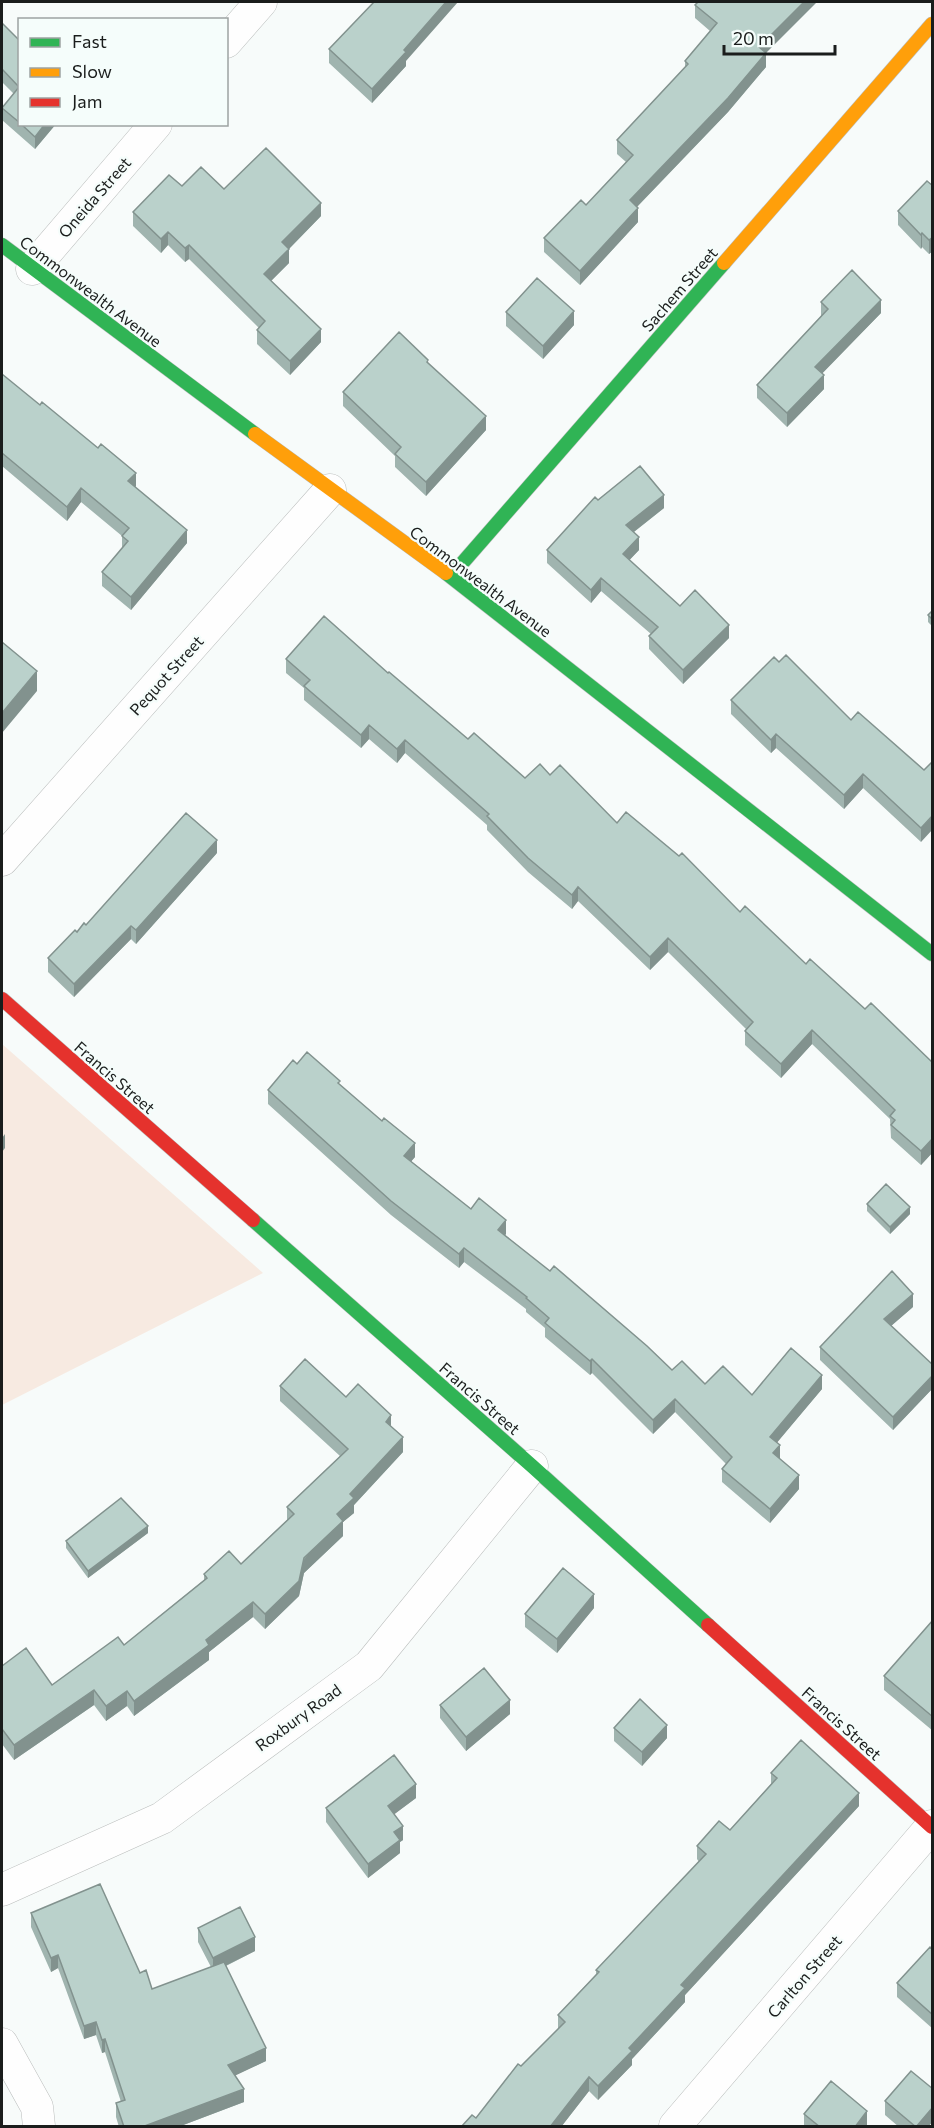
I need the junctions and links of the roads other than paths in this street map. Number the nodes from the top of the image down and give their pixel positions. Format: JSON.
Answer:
{"nodes":[{"id":1,"x":261,"y":2,"type":"edge"},
{"id":2,"x":933,"y":24,"type":"edge"},
{"id":3,"x":228,"y":40,"type":"edge"},
{"id":4,"x":154,"y":126,"type":"edge"},
{"id":5,"x":2,"y":245,"type":"edge"},
{"id":6,"x":32,"y":268,"type":"junction"},
{"id":7,"x":330,"y":490,"type":"junction"},
{"id":8,"x":451,"y":576,"type":"junction"},
{"id":9,"x":2,"y":860,"type":"edge"},
{"id":10,"x":929,"y":945,"type":"edge"},
{"id":11,"x":2,"y":999,"type":"edge"},
{"id":12,"x":532,"y":1466,"type":"junction"},
{"id":13,"x":932,"y":1827,"type":"edge"},
{"id":14,"x":2,"y":1890,"type":"edge"},
{"id":15,"x":2,"y":2044,"type":"edge"},
{"id":16,"x":39,"y":2127,"type":"edge"},
{"id":17,"x":675,"y":2127,"type":"edge"}],
"edges":[{"from":1,"to":3,"type":"street"},
{"from":2,"to":8,"type":"street","name":"Sachem Street"},
{"from":4,"to":6,"type":"street","name":"Oneida Street"},
{"from":5,"to":6,"type":"street","name":"Commonwealth Avenue"},
{"from":6,"to":7,"type":"street","name":"Commonwealth Avenue"},
{"from":7,"to":8,"type":"street","name":"Commonwealth Avenue"},
{"from":7,"to":9,"type":"street","name":"Pequot Street"},
{"from":8,"to":10,"type":"street","name":"Commonwealth Avenue"},
{"from":11,"to":12,"type":"street","name":"Francis Street"},
{"from":12,"to":13,"type":"street","name":"Francis Street"},
{"from":12,"to":14,"type":"street","name":"Roxbury Road"},
{"from":13,"to":17,"type":"street","name":"Carlton Street"},
{"from":15,"to":16,"type":"street"}]}
